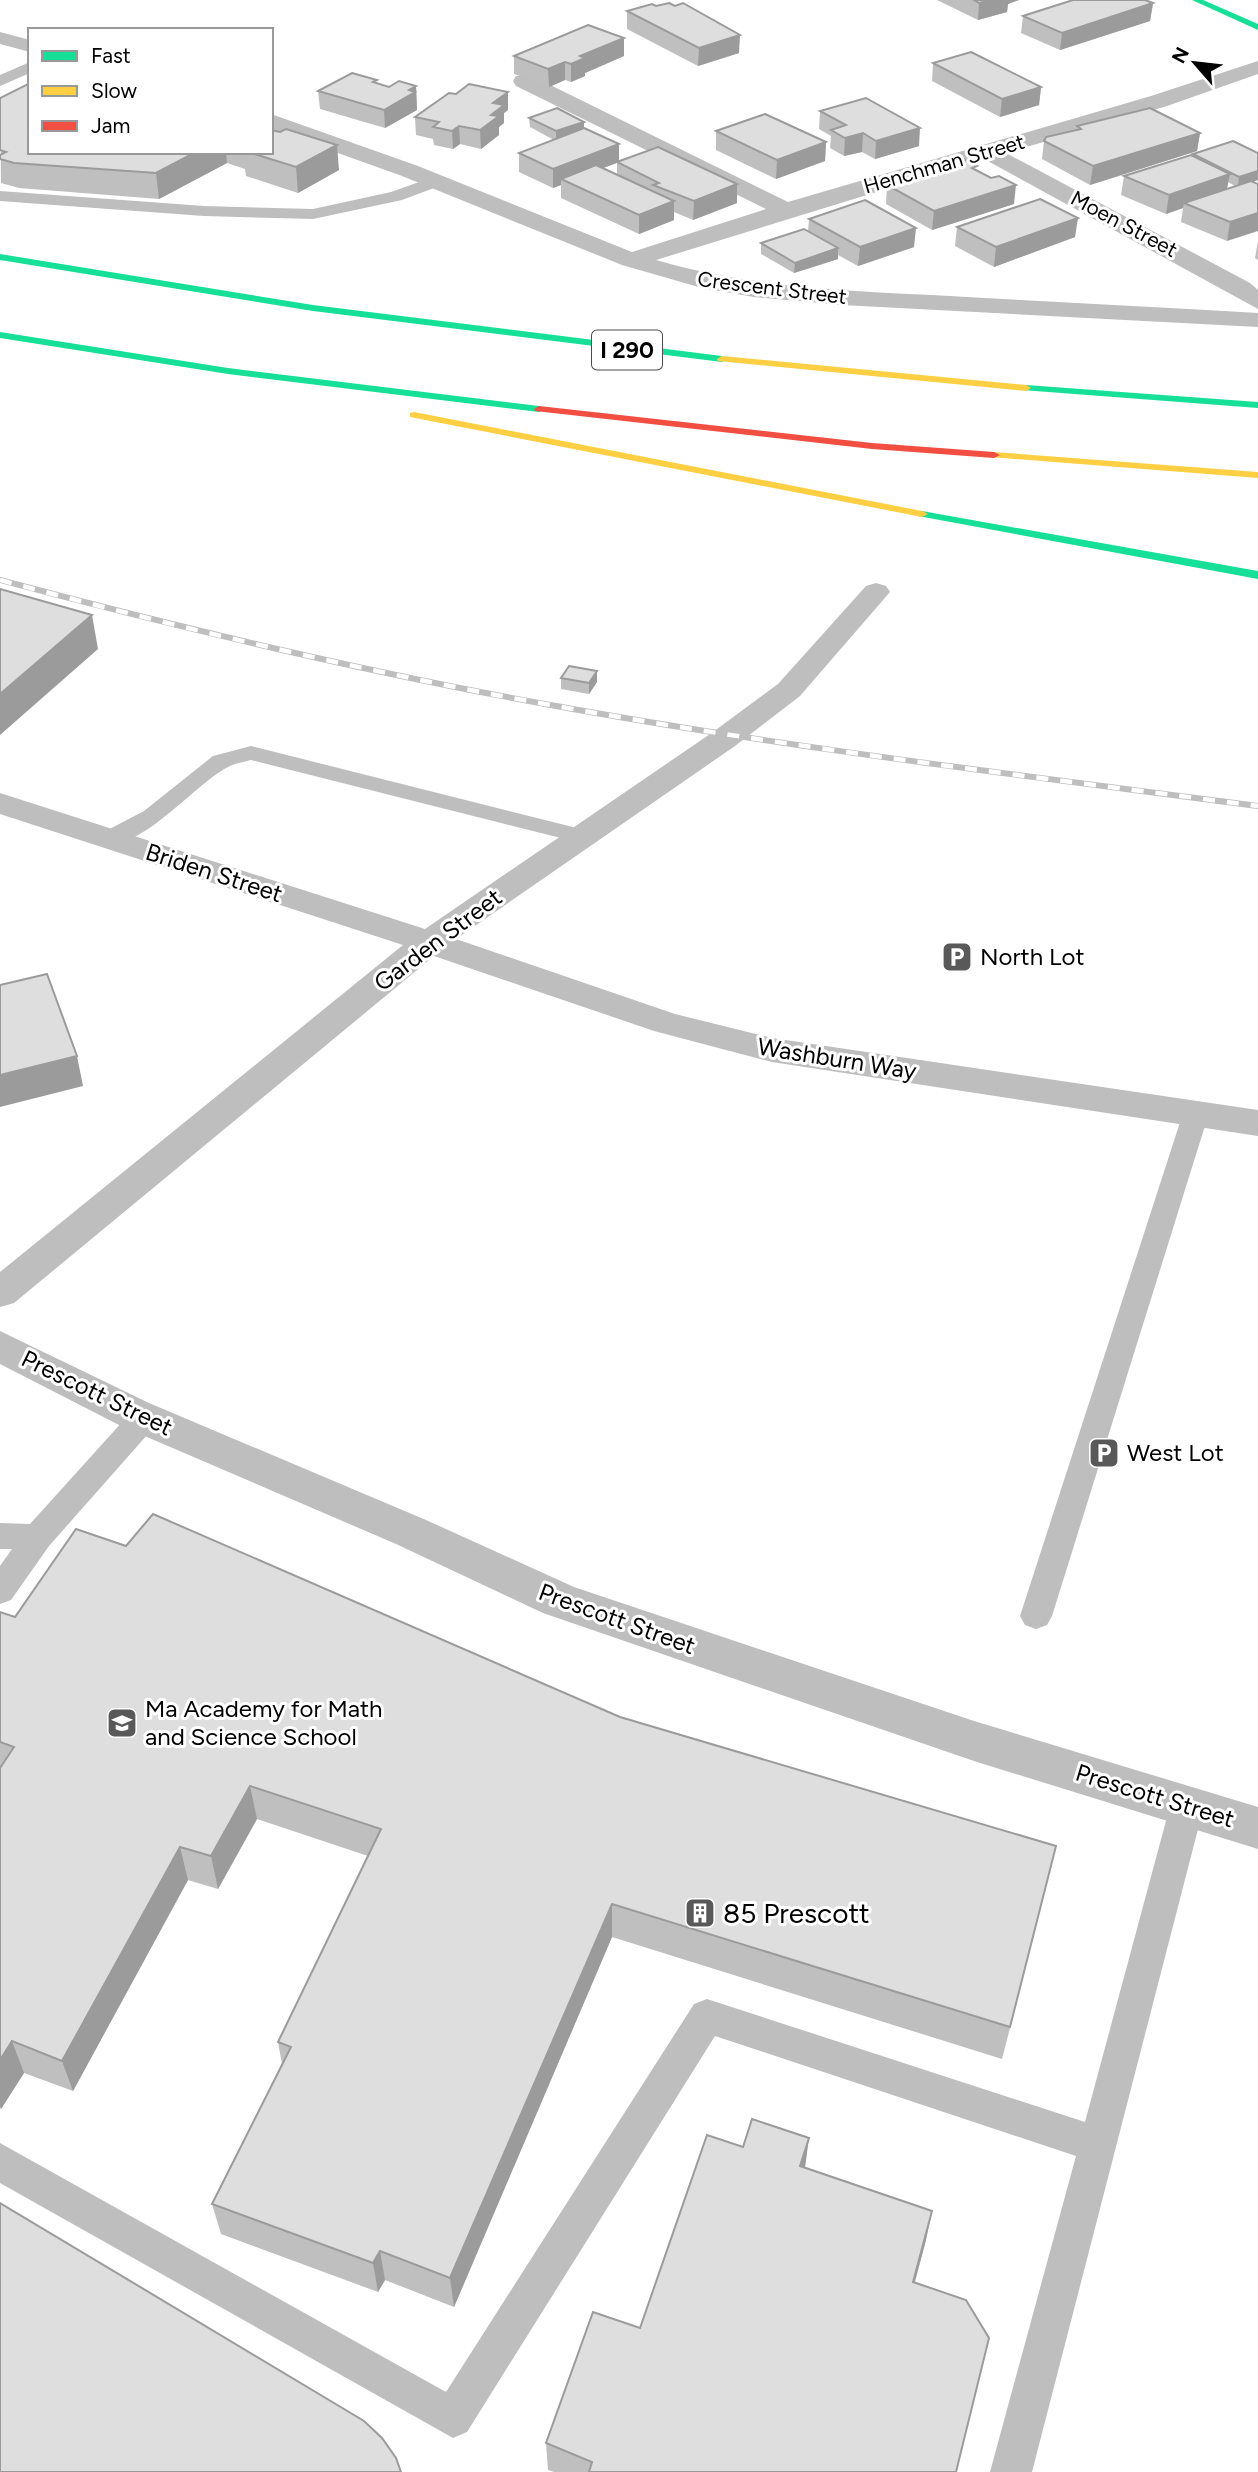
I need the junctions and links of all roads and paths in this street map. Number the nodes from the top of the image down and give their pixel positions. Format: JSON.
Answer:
{"nodes":[{"id":1,"x":1196,"y":0,"type":"edge"},
{"id":2,"x":1258,"y":27,"type":"edge"},
{"id":3,"x":0,"y":38,"type":"edge"},
{"id":4,"x":28,"y":45,"type":"edge"},
{"id":5,"x":1258,"y":67,"type":"edge"},
{"id":6,"x":28,"y":68,"type":"edge"},
{"id":7,"x":0,"y":81,"type":"edge"},
{"id":8,"x":524,"y":81,"type":"edge"},
{"id":9,"x":273,"y":122,"type":"edge"},
{"id":10,"x":986,"y":151,"type":"junction"},
{"id":11,"x":436,"y":181,"type":"junction"},
{"id":12,"x":0,"y":195,"type":"edge"},
{"id":13,"x":786,"y":210,"type":"junction"},
{"id":14,"x":0,"y":257,"type":"edge"},
{"id":15,"x":631,"y":260,"type":"junction"},
{"id":16,"x":1258,"y":302,"type":"edge"},
{"id":17,"x":1258,"y":320,"type":"edge"},
{"id":18,"x":0,"y":335,"type":"edge"},
{"id":19,"x":228,"y":371,"type":"junction"},
{"id":20,"x":1258,"y":405,"type":"edge"},
{"id":21,"x":377,"y":406,"type":"dead end"},
{"id":22,"x":404,"y":412,"type":"dead end"},
{"id":23,"x":1258,"y":475,"type":"edge"},
{"id":24,"x":1258,"y":575,"type":"edge"},
{"id":25,"x":876,"y":592,"type":"dead end"},
{"id":26,"x":0,"y":803,"type":"edge"},
{"id":27,"x":581,"y":836,"type":"junction"},
{"id":28,"x":108,"y":839,"type":"junction"},
{"id":29,"x":429,"y":942,"type":"junction"},
{"id":30,"x":1196,"y":1113,"type":"junction"},
{"id":31,"x":1258,"y":1123,"type":"edge"},
{"id":32,"x":0,"y":1293,"type":"edge"},
{"id":33,"x":0,"y":1346,"type":"edge"},
{"id":34,"x":144,"y":1418,"type":"junction"},
{"id":35,"x":0,"y":1536,"type":"edge"},
{"id":36,"x":38,"y":1537,"type":"junction"},
{"id":37,"x":0,"y":1591,"type":"edge"},
{"id":38,"x":1036,"y":1616,"type":"dead end"},
{"id":39,"x":1187,"y":1806,"type":"junction"},
{"id":40,"x":1258,"y":1828,"type":"edge"},
{"id":41,"x":1098,"y":2145,"type":"junction"},
{"id":42,"x":0,"y":2162,"type":"edge"},
{"id":43,"x":1011,"y":2472,"type":"edge"}],
"edges":[{"from":1,"to":2,"type":"main road"},
{"from":3,"to":4,"type":"street"},
{"from":5,"to":10,"type":"street","name":"Henchman Street"},
{"from":6,"to":7,"type":"lane"},
{"from":8,"to":13,"type":"street"},
{"from":9,"to":11,"type":"street","name":"Crescent Street"},
{"from":10,"to":13,"type":"street","name":"Henchman Street"},
{"from":10,"to":16,"type":"street","name":"Moen Street"},
{"from":11,"to":12,"type":"lane"},
{"from":11,"to":15,"type":"street","name":"Crescent Street"},
{"from":13,"to":15,"type":"street","name":"Henchman Street"},
{"from":14,"to":20,"type":"main road","number":"I 290"},
{"from":15,"to":17,"type":"street","name":"Crescent Street"},
{"from":18,"to":19,"type":"main road"},
{"from":19,"to":21,"type":"main road"},
{"from":19,"to":23,"type":"main road"},
{"from":22,"to":24,"type":"main road"},
{"from":25,"to":27,"type":"street","name":"Garden Street"},
{"from":26,"to":28,"type":"street","name":"Briden Street"},
{"from":27,"to":28,"type":"lane"},
{"from":27,"to":29,"type":"street","name":"Garden Street"},
{"from":28,"to":29,"type":"street","name":"Briden Street"},
{"from":29,"to":30,"type":"street","name":"Washburn Way"},
{"from":29,"to":32,"type":"street","name":"Garden Street"},
{"from":30,"to":31,"type":"street","name":"Washburn Way"},
{"from":30,"to":38,"type":"lane"},
{"from":33,"to":34,"type":"street","name":"Prescott Street"},
{"from":34,"to":36,"type":"lane"},
{"from":34,"to":39,"type":"street","name":"Prescott Street"},
{"from":35,"to":36,"type":"lane"},
{"from":36,"to":37,"type":"lane"},
{"from":39,"to":40,"type":"street","name":"Prescott Street"},
{"from":39,"to":41,"type":"lane"},
{"from":41,"to":42,"type":"lane"},
{"from":41,"to":43,"type":"lane"}]}
